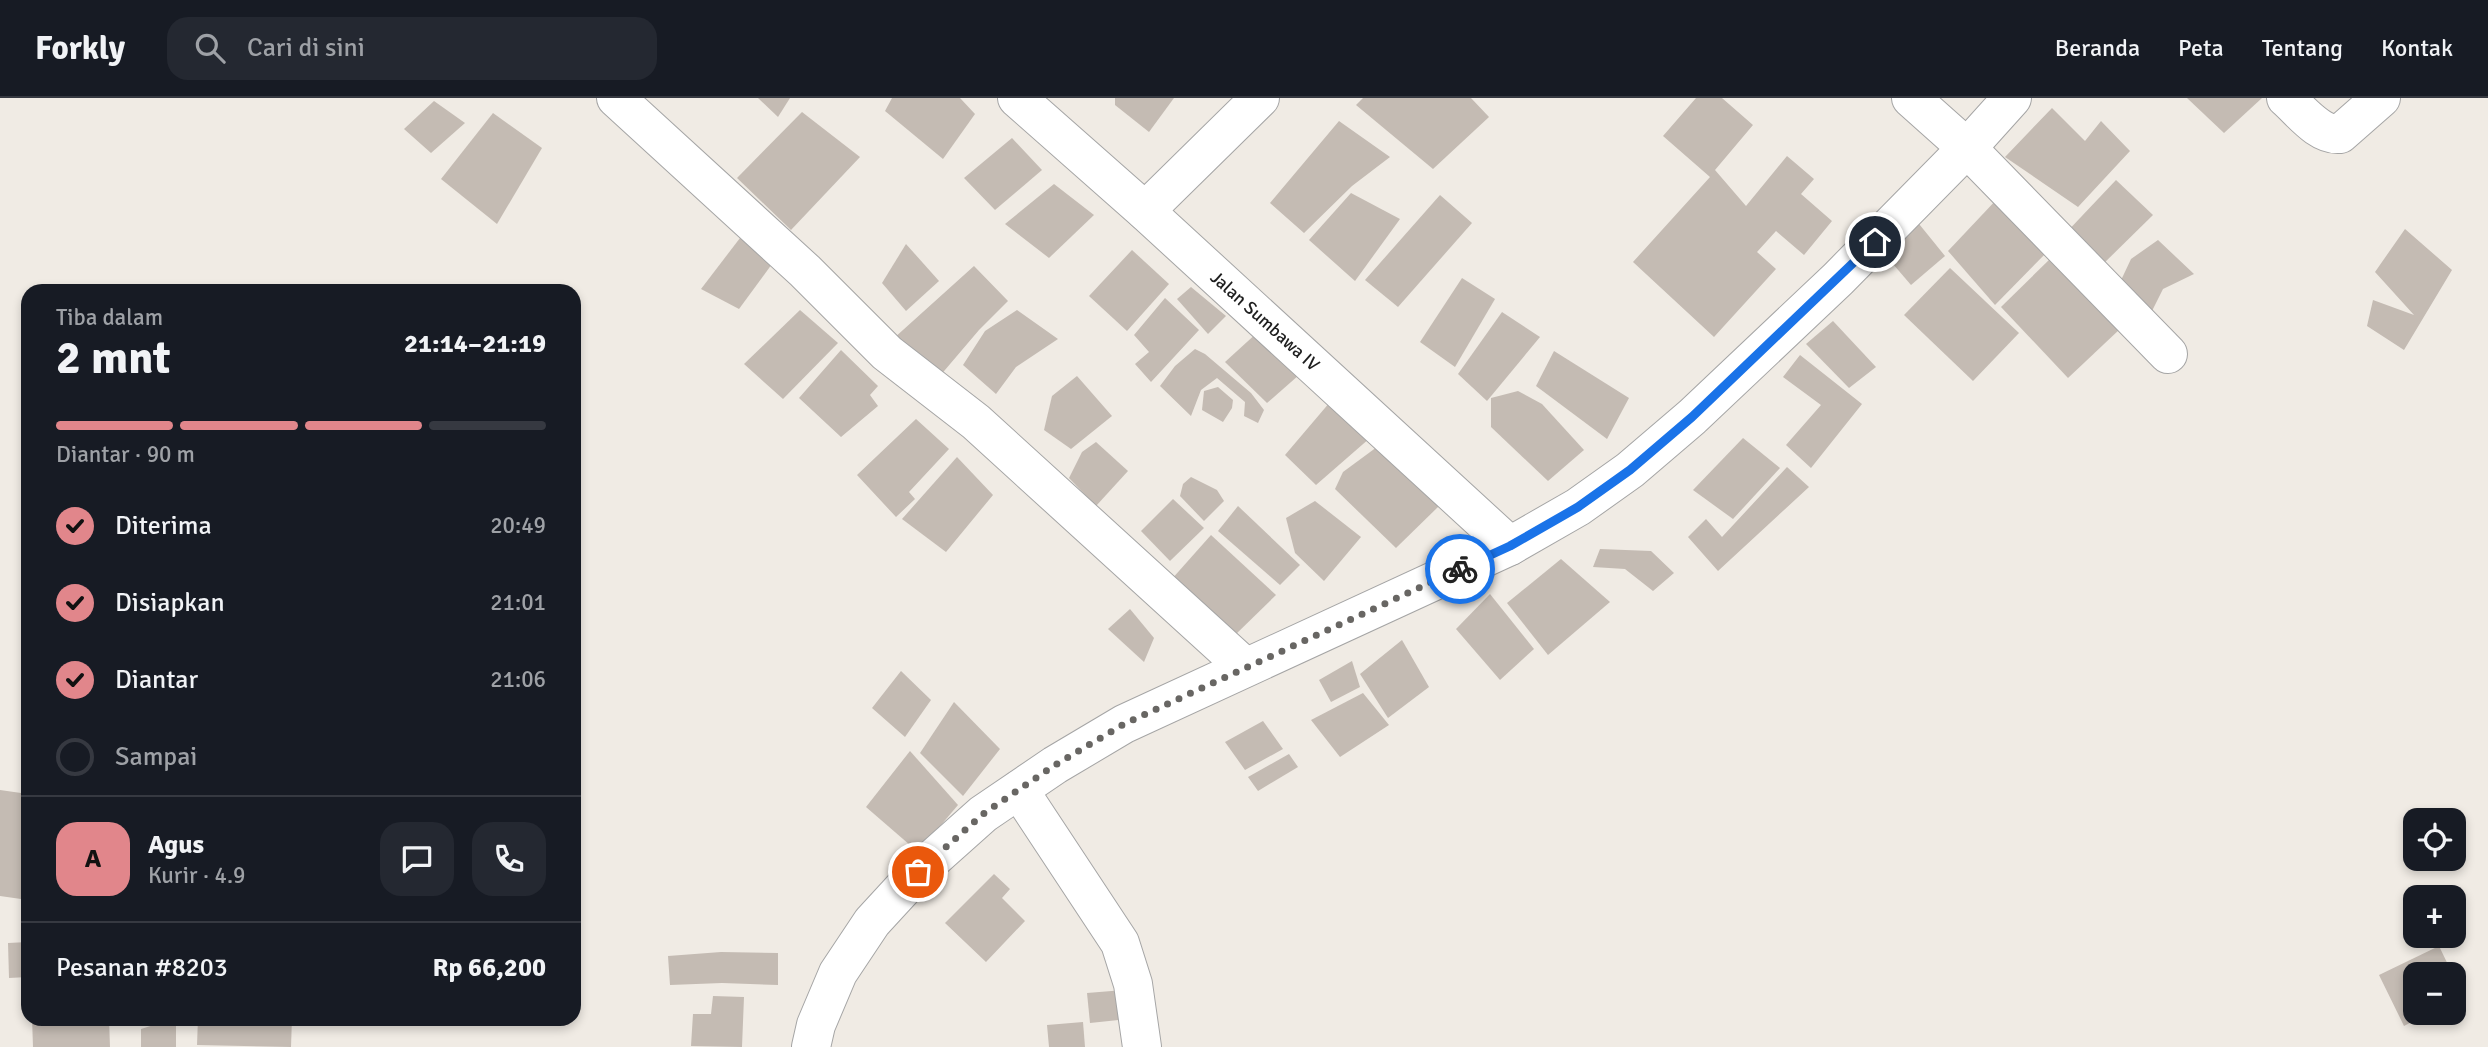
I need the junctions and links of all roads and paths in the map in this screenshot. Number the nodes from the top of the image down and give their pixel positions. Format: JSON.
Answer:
{"nodes":[{"id":1,"x":616,"y":98,"type":"edge"},
{"id":2,"x":1017,"y":98,"type":"edge"},
{"id":3,"x":1260,"y":98,"type":"edge"},
{"id":4,"x":1911,"y":98,"type":"edge"},
{"id":5,"x":2012,"y":98,"type":"edge"},
{"id":6,"x":2286,"y":98,"type":"edge"},
{"id":7,"x":2382,"y":98,"type":"edge"},
{"id":8,"x":1968,"y":148,"type":"junction"},
{"id":9,"x":1145,"y":211,"type":"junction"},
{"id":10,"x":2168,"y":354,"type":"dead end"},
{"id":11,"x":1510,"y":546,"type":"junction"},
{"id":12,"x":1245,"y":667,"type":"junction"},
{"id":13,"x":1019,"y":790,"type":"junction"},
{"id":14,"x":811,"y":1047,"type":"edge"},
{"id":15,"x":1142,"y":1047,"type":"edge"}],
"edges":[{"from":1,"to":12,"type":"street"},
{"from":2,"to":9,"type":"street","name":"Jalan Sumbawa IV"},
{"from":3,"to":9,"type":"street"},
{"from":4,"to":8,"type":"street"},
{"from":5,"to":8,"type":"street"},
{"from":6,"to":7,"type":"street"},
{"from":8,"to":10,"type":"street"},
{"from":8,"to":11,"type":"street"},
{"from":9,"to":11,"type":"street","name":"Jalan Sumbawa IV"},
{"from":11,"to":12,"type":"street"},
{"from":12,"to":13,"type":"street"},
{"from":13,"to":14,"type":"street"},
{"from":13,"to":15,"type":"street"}]}
